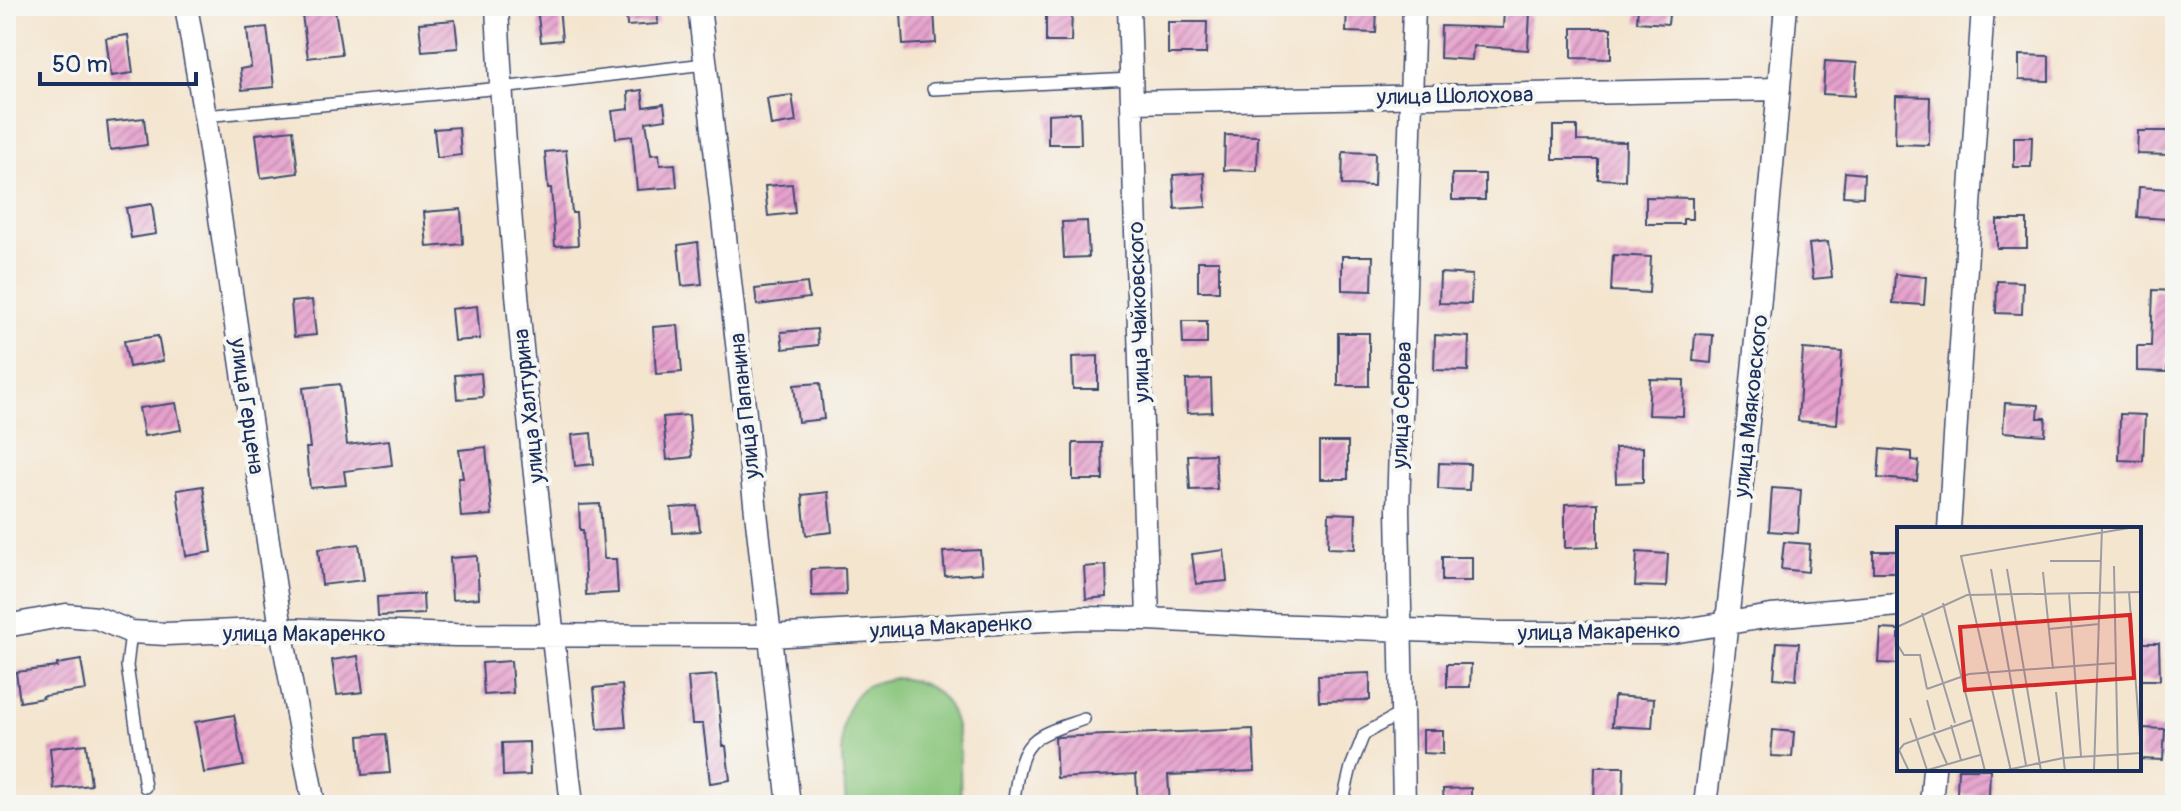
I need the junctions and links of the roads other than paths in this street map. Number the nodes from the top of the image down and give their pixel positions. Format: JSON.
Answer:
{"nodes":[{"id":1,"x":186,"y":6,"type":"edge"},
{"id":2,"x":497,"y":6,"type":"edge"},
{"id":3,"x":699,"y":6,"type":"edge"},
{"id":4,"x":1129,"y":6,"type":"edge"},
{"id":5,"x":1414,"y":6,"type":"edge"},
{"id":6,"x":1786,"y":6,"type":"edge"},
{"id":7,"x":1983,"y":6,"type":"edge"},
{"id":8,"x":705,"y":64,"type":"junction"},
{"id":9,"x":501,"y":88,"type":"junction"},
{"id":10,"x":933,"y":89,"type":"dead end"},
{"id":11,"x":1779,"y":89,"type":"junction"},
{"id":12,"x":1131,"y":91,"type":"junction"},
{"id":13,"x":1411,"y":96,"type":"junction"},
{"id":14,"x":205,"y":116,"type":"junction"},
{"id":15,"x":1949,"y":527,"type":"edge"},
{"id":16,"x":1897,"y":605,"type":"edge"},
{"id":17,"x":1148,"y":619,"type":"junction"},
{"id":18,"x":1728,"y":622,"type":"junction"},
{"id":19,"x":6,"y":626,"type":"edge"},
{"id":20,"x":281,"y":629,"type":"junction"},
{"id":21,"x":1402,"y":630,"type":"junction"},
{"id":22,"x":131,"y":632,"type":"junction"},
{"id":23,"x":553,"y":635,"type":"junction"},
{"id":24,"x":770,"y":636,"type":"junction"},
{"id":25,"x":1403,"y":712,"type":"junction"},
{"id":26,"x":1084,"y":719,"type":"dead end"},
{"id":27,"x":1934,"y":771,"type":"edge"},
{"id":28,"x":145,"y":787,"type":"dead end"},
{"id":29,"x":314,"y":805,"type":"edge"},
{"id":30,"x":572,"y":805,"type":"edge"},
{"id":31,"x":789,"y":805,"type":"edge"},
{"id":32,"x":1013,"y":805,"type":"edge"},
{"id":33,"x":1342,"y":805,"type":"edge"},
{"id":34,"x":1404,"y":805,"type":"edge"},
{"id":35,"x":1705,"y":805,"type":"edge"},
{"id":36,"x":1931,"y":805,"type":"edge"}],
"edges":[{"from":1,"to":14,"type":"street","name":"улица Герцена"},
{"from":2,"to":9,"type":"street","name":"улица Халтурина"},
{"from":3,"to":8,"type":"street","name":"улица Папанина"},
{"from":4,"to":12,"type":"street","name":"улица Чайковского"},
{"from":5,"to":13,"type":"street","name":"улица Серова"},
{"from":6,"to":11,"type":"street","name":"улица Маяковского"},
{"from":7,"to":15,"type":"street"},
{"from":8,"to":9,"type":"lane"},
{"from":8,"to":24,"type":"street","name":"улица Папанина"},
{"from":9,"to":14,"type":"lane"},
{"from":9,"to":23,"type":"street","name":"улица Халтурина"},
{"from":10,"to":12,"type":"lane"},
{"from":11,"to":13,"type":"street","name":"улица Шолохова"},
{"from":11,"to":18,"type":"street","name":"улица Маяковского"},
{"from":12,"to":13,"type":"street","name":"улица Шолохова"},
{"from":12,"to":17,"type":"street","name":"улица Чайковского"},
{"from":13,"to":21,"type":"street","name":"улица Серова"},
{"from":14,"to":20,"type":"street","name":"улица Герцена"},
{"from":16,"to":18,"type":"street","name":"улица Макаренко"},
{"from":17,"to":21,"type":"street","name":"улица Макаренко"},
{"from":17,"to":24,"type":"street","name":"улица Макаренко"},
{"from":18,"to":21,"type":"street","name":"улица Макаренко"},
{"from":18,"to":35,"type":"street","name":"улица Маяковского"},
{"from":19,"to":22,"type":"street","name":"улица Макаренко"},
{"from":20,"to":22,"type":"street","name":"улица Макаренко"},
{"from":20,"to":23,"type":"street","name":"улица Макаренко"},
{"from":20,"to":29,"type":"street","name":"улица Герцена"},
{"from":21,"to":25,"type":"street","name":"улица Серова"},
{"from":22,"to":28,"type":"lane"},
{"from":23,"to":24,"type":"street","name":"улица Макаренко"},
{"from":23,"to":30,"type":"street","name":"улица Халтурина"},
{"from":24,"to":31,"type":"street","name":"улица Папанина"},
{"from":25,"to":33,"type":"lane"},
{"from":25,"to":34,"type":"street","name":"улица Серова"},
{"from":26,"to":32,"type":"lane"},
{"from":27,"to":36,"type":"street"}]}
